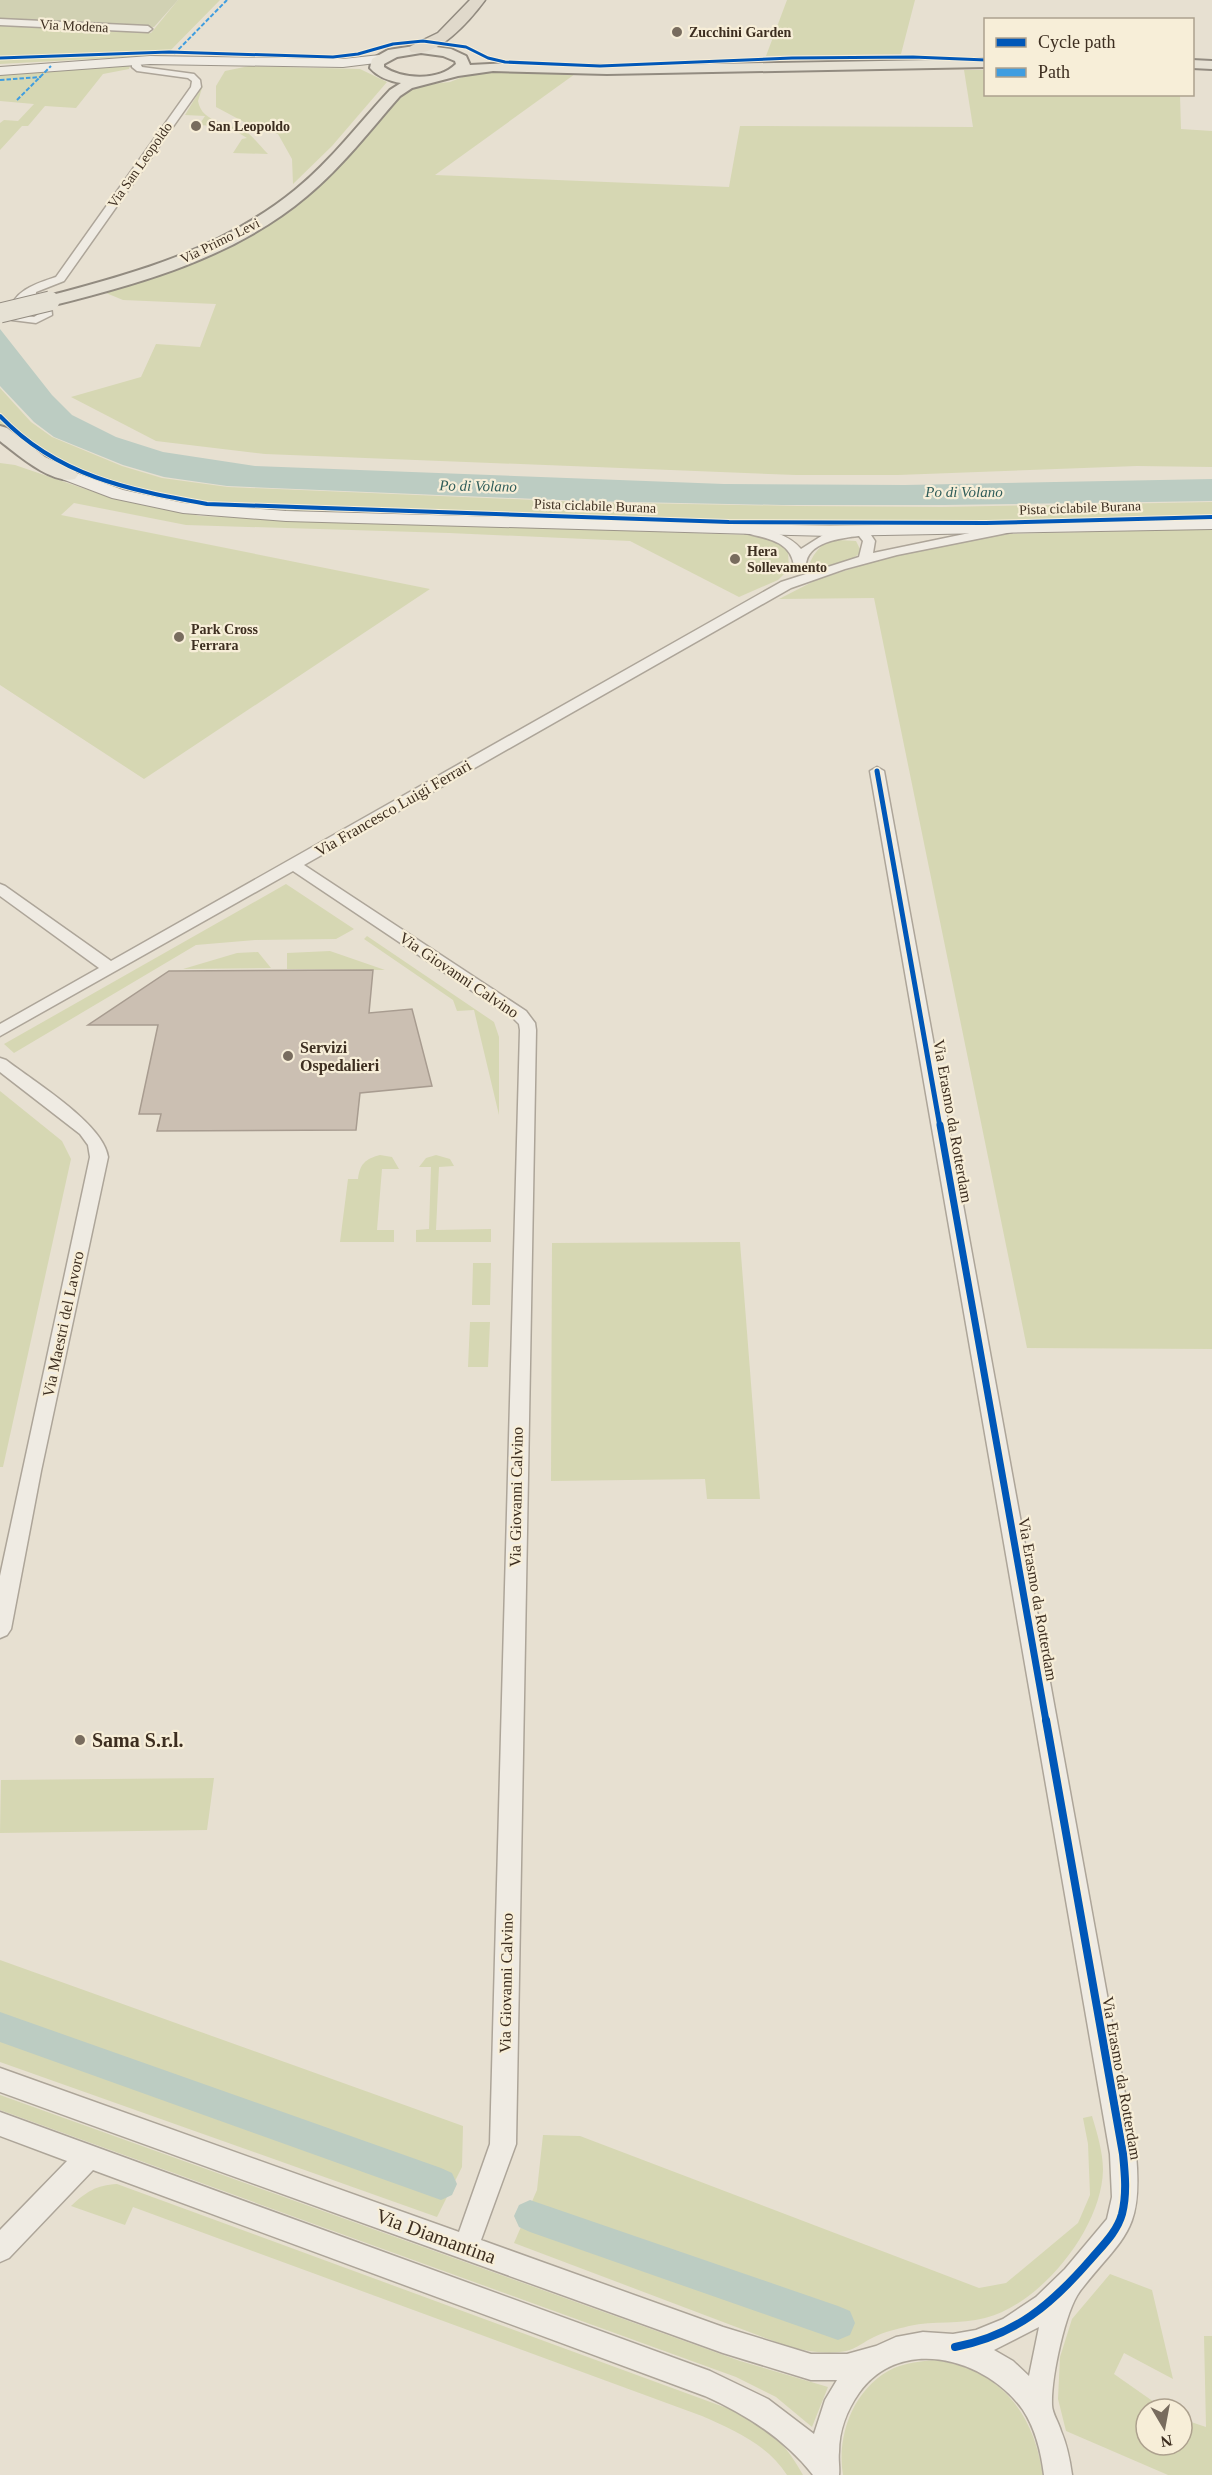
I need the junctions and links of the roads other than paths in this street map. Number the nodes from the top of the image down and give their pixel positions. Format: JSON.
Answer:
{"nodes":[{"id":1,"x":478,"y":0,"type":"edge"},
{"id":2,"x":0,"y":22,"type":"edge"},
{"id":3,"x":148,"y":29,"type":"dead end"},
{"id":4,"x":445,"y":45,"type":"junction"},
{"id":5,"x":416,"y":49,"type":"joint"},
{"id":6,"x":135,"y":61,"type":"junction"},
{"id":7,"x":984,"y":63,"type":"edge"},
{"id":8,"x":379,"y":64,"type":"junction"},
{"id":9,"x":1194,"y":64,"type":"edge"},
{"id":10,"x":1212,"y":65,"type":"edge"},
{"id":11,"x":460,"y":66,"type":"junction"},
{"id":12,"x":0,"y":69,"type":"edge"},
{"id":13,"x":393,"y":85,"type":"junction"},
{"id":14,"x":30,"y":291,"type":"dead end"},
{"id":15,"x":0,"y":313,"type":"edge"},
{"id":16,"x":0,"y":432,"type":"edge"},
{"id":17,"x":0,"y":456,"type":"edge"},
{"id":18,"x":68,"y":475,"type":"junction"},
{"id":19,"x":1212,"y":524,"type":"edge"},
{"id":20,"x":1008,"y":529,"type":"junction"},
{"id":21,"x":749,"y":531,"type":"junction"},
{"id":22,"x":863,"y":532,"type":"junction"},
{"id":23,"x":801,"y":559,"type":"junction"},
{"id":24,"x":865,"y":559,"type":"junction"},
{"id":25,"x":786,"y":585,"type":"junction"},
{"id":26,"x":877,"y":771,"type":"dead end"},
{"id":27,"x":294,"y":865,"type":"junction"},
{"id":28,"x":0,"y":889,"type":"edge"},
{"id":29,"x":111,"y":969,"type":"junction"},
{"id":30,"x":0,"y":1032,"type":"edge"},
{"id":31,"x":0,"y":1064,"type":"edge"},
{"id":32,"x":0,"y":1629,"type":"edge"},
{"id":33,"x":0,"y":2080,"type":"edge"},
{"id":34,"x":0,"y":2124,"type":"edge"},
{"id":35,"x":89,"y":2156,"type":"junction"},
{"id":36,"x":466,"y":2247,"type":"junction"},
{"id":37,"x":0,"y":2249,"type":"edge"},
{"id":38,"x":1070,"y":2285,"type":"junction"},
{"id":39,"x":955,"y":2347,"type":"junction"},
{"id":40,"x":875,"y":2360,"type":"junction"},
{"id":41,"x":1038,"y":2409,"type":"junction"},
{"id":42,"x":826,"y":2471,"type":"edge"},
{"id":43,"x":1059,"y":2475,"type":"edge"}],
"edges":[{"from":1,"to":4,"type":"highway"},
{"from":2,"to":3,"type":"street","name":"Via Modena"},
{"from":4,"to":5,"type":"highway"},
{"from":4,"to":11,"type":"main road"},
{"from":5,"to":8,"type":"main road"},
{"from":6,"to":8,"type":"main road"},
{"from":6,"to":12,"type":"main road"},
{"from":6,"to":14,"type":"street","name":"Via San Leopoldo"},
{"from":7,"to":11,"type":"main road"},
{"from":8,"to":13,"type":"main road"},
{"from":9,"to":10,"type":"main road"},
{"from":11,"to":13,"type":"main road"},
{"from":13,"to":15,"type":"main road","name":"Via Primo Levi","bridge":true},
{"from":16,"to":18,"type":"main road"},
{"from":17,"to":18,"type":"main road"},
{"from":18,"to":21,"type":"main road"},
{"from":19,"to":20,"type":"main road"},
{"from":20,"to":22,"type":"main road"},
{"from":20,"to":24,"type":"street","name":"Via Francesco Luigi Ferrari"},
{"from":21,"to":22,"type":"main road"},
{"from":21,"to":23,"type":"street"},
{"from":22,"to":23,"type":"street","name":"Via Francesco Luigi Ferrari"},
{"from":22,"to":24,"type":"street"},
{"from":23,"to":25,"type":"street","name":"Via Francesco Luigi Ferrari"},
{"from":24,"to":25,"type":"street","name":"Via Francesco Luigi Ferrari"},
{"from":25,"to":27,"type":"street","name":"Via Francesco Luigi Ferrari"},
{"from":26,"to":38,"type":"street","name":"Via Erasmo da Rotterdam"},
{"from":27,"to":29,"type":"street","name":"Via Francesco Luigi Ferrari"},
{"from":27,"to":36,"type":"street","name":"Via Giovanni Calvino"},
{"from":28,"to":29,"type":"street"},
{"from":29,"to":30,"type":"street","name":"Via Francesco Luigi Ferrari"},
{"from":31,"to":32,"type":"street","name":"Via Maestri del Lavoro"},
{"from":33,"to":36,"type":"street","name":"Via Diamantina"},
{"from":34,"to":35,"type":"street","name":"Via Diamantina"},
{"from":35,"to":37,"type":"street"},
{"from":35,"to":42,"type":"street","name":"Via Diamantina"},
{"from":36,"to":40,"type":"street","name":"Via Diamantina"},
{"from":38,"to":39,"type":"street","name":"Via Erasmo da Rotterdam"},
{"from":38,"to":41,"type":"street","name":"Via Erasmo da Rotterdam"},
{"from":39,"to":40,"type":"street","name":"Via Diamantina"},
{"from":39,"to":41,"type":"street","name":"Via Diamantina"},
{"from":40,"to":42,"type":"street","name":"Via Diamantina"},
{"from":41,"to":43,"type":"street","name":"Via Diamantina"}]}
